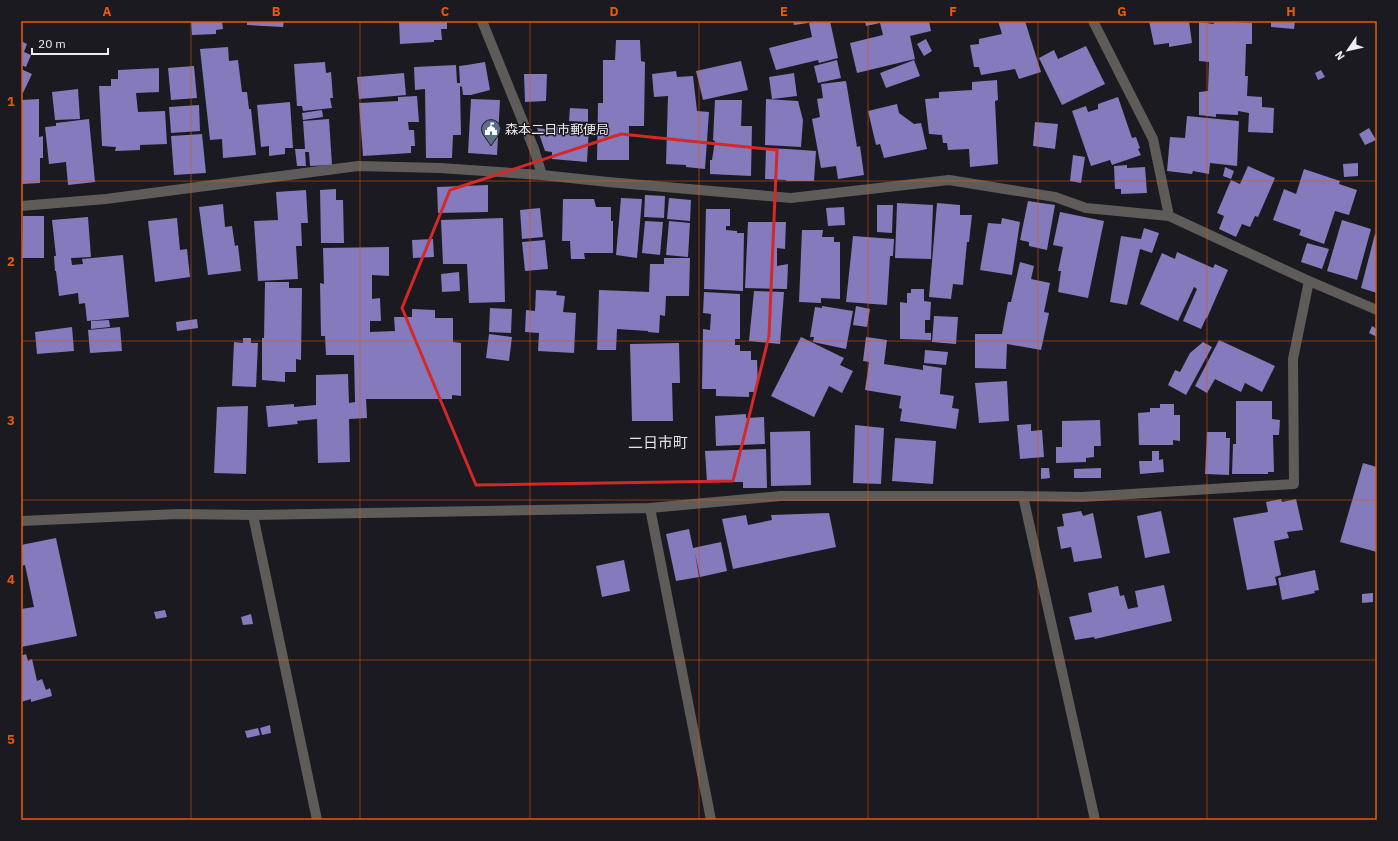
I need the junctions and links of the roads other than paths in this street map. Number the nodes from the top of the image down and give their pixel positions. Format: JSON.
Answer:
{"nodes":[{"id":1,"x":482,"y":21,"type":"edge"},
{"id":2,"x":1093,"y":21,"type":"edge"},
{"id":3,"x":542,"y":175,"type":"junction"},
{"id":4,"x":21,"y":206,"type":"edge"},
{"id":5,"x":1169,"y":216,"type":"junction"},
{"id":6,"x":1309,"y":281,"type":"junction"},
{"id":7,"x":1377,"y":310,"type":"edge"},
{"id":8,"x":1023,"y":496,"type":"junction"},
{"id":9,"x":650,"y":508,"type":"junction"},
{"id":10,"x":253,"y":515,"type":"junction"},
{"id":11,"x":21,"y":521,"type":"edge"},
{"id":12,"x":317,"y":820,"type":"edge"},
{"id":13,"x":711,"y":820,"type":"edge"},
{"id":14,"x":1095,"y":820,"type":"edge"}],
"edges":[{"from":1,"to":3,"type":"street"},
{"from":2,"to":5,"type":"street"},
{"from":3,"to":4,"type":"street"},
{"from":3,"to":5,"type":"street"},
{"from":5,"to":6,"type":"street"},
{"from":6,"to":7,"type":"street"},
{"from":6,"to":8,"type":"street"},
{"from":8,"to":9,"type":"street"},
{"from":8,"to":14,"type":"street"},
{"from":9,"to":10,"type":"street"},
{"from":9,"to":13,"type":"street"},
{"from":10,"to":11,"type":"street"},
{"from":10,"to":12,"type":"street"}]}
